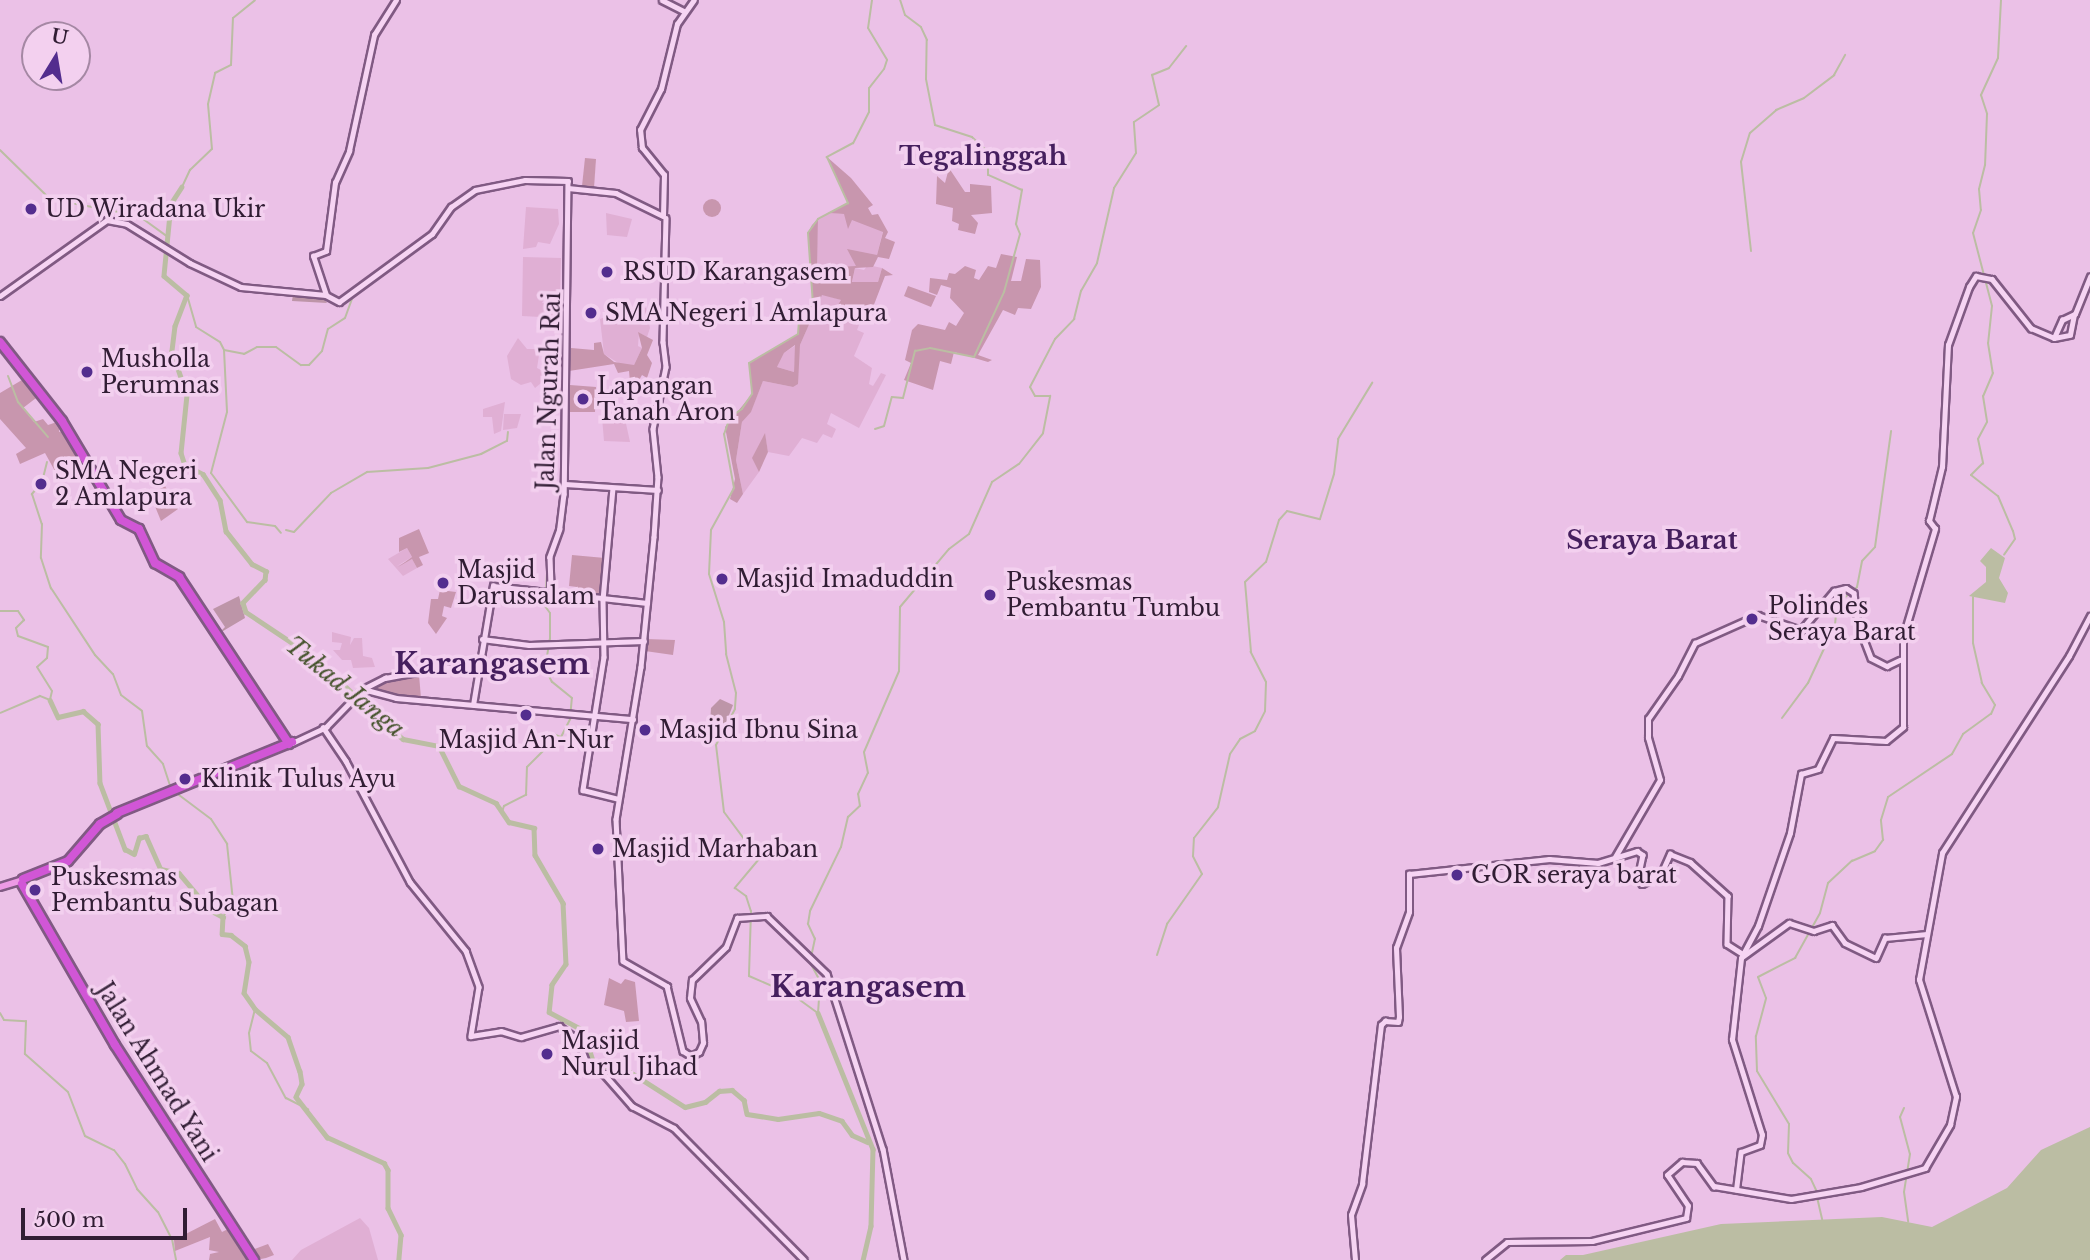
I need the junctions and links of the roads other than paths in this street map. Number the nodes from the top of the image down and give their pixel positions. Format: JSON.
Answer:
{"nodes":[{"id":1,"x":396,"y":0,"type":"edge"},
{"id":2,"x":662,"y":0,"type":"edge"},
{"id":3,"x":694,"y":0,"type":"edge"},
{"id":4,"x":684,"y":11,"type":"junction"},
{"id":5,"x":571,"y":187,"type":"junction"},
{"id":6,"x":665,"y":216,"type":"junction"},
{"id":7,"x":2090,"y":277,"type":"edge"},
{"id":8,"x":326,"y":295,"type":"junction"},
{"id":9,"x":0,"y":296,"type":"edge"},
{"id":10,"x":2075,"y":314,"type":"junction"},
{"id":11,"x":2054,"y":338,"type":"junction"},
{"id":12,"x":0,"y":342,"type":"edge"},
{"id":13,"x":565,"y":484,"type":"junction"},
{"id":14,"x":613,"y":488,"type":"junction"},
{"id":15,"x":657,"y":490,"type":"junction"},
{"id":16,"x":548,"y":593,"type":"junction"},
{"id":17,"x":603,"y":600,"type":"junction"},
{"id":18,"x":647,"y":603,"type":"junction"},
{"id":19,"x":2090,"y":616,"type":"edge"},
{"id":20,"x":482,"y":639,"type":"junction"},
{"id":21,"x":644,"y":641,"type":"junction"},
{"id":22,"x":605,"y":642,"type":"junction"},
{"id":23,"x":1901,"y":660,"type":"junction"},
{"id":24,"x":1895,"y":664,"type":"junction"},
{"id":25,"x":478,"y":667,"type":"junction"},
{"id":26,"x":1901,"y":668,"type":"junction"},
{"id":27,"x":374,"y":683,"type":"junction"},
{"id":28,"x":363,"y":690,"type":"junction"},
{"id":29,"x":374,"y":694,"type":"junction"},
{"id":30,"x":473,"y":705,"type":"junction"},
{"id":31,"x":597,"y":715,"type":"junction"},
{"id":32,"x":633,"y":719,"type":"junction"},
{"id":33,"x":325,"y":726,"type":"junction"},
{"id":34,"x":290,"y":742,"type":"junction"},
{"id":35,"x":616,"y":797,"type":"junction"},
{"id":36,"x":1614,"y":857,"type":"junction"},
{"id":37,"x":23,"y":882,"type":"junction"},
{"id":38,"x":0,"y":887,"type":"edge"},
{"id":39,"x":1927,"y":934,"type":"junction"},
{"id":40,"x":1742,"y":956,"type":"junction"},
{"id":41,"x":1736,"y":1190,"type":"junction"},
{"id":42,"x":254,"y":1260,"type":"edge"},
{"id":43,"x":804,"y":1260,"type":"edge"},
{"id":44,"x":904,"y":1260,"type":"edge"},
{"id":45,"x":1355,"y":1260,"type":"edge"},
{"id":46,"x":1485,"y":1260,"type":"edge"}],
"edges":[{"from":1,"to":8,"type":"street"},
{"from":2,"to":4,"type":"street"},
{"from":3,"to":4,"type":"street"},
{"from":4,"to":6,"type":"street"},
{"from":5,"to":6,"type":"street"},
{"from":5,"to":8,"type":"street","name":"Jalan Ngurah Rai"},
{"from":5,"to":13,"type":"street","name":"Jalan Ngurah Rai"},
{"from":6,"to":15,"type":"street"},
{"from":7,"to":10,"type":"street"},
{"from":8,"to":9,"type":"street"},
{"from":10,"to":11,"type":"street"},
{"from":10,"to":11,"type":"street"},
{"from":11,"to":23,"type":"street"},
{"from":12,"to":34,"type":"highway"},
{"from":13,"to":14,"type":"street"},
{"from":13,"to":16,"type":"street","name":"Jalan Ngurah Rai"},
{"from":14,"to":15,"type":"street"},
{"from":14,"to":17,"type":"street"},
{"from":15,"to":18,"type":"street"},
{"from":16,"to":17,"type":"street"},
{"from":16,"to":20,"type":"street"},
{"from":17,"to":18,"type":"street"},
{"from":17,"to":22,"type":"street"},
{"from":18,"to":21,"type":"street"},
{"from":19,"to":39,"type":"street"},
{"from":20,"to":22,"type":"street"},
{"from":20,"to":25,"type":"street"},
{"from":21,"to":22,"type":"street"},
{"from":21,"to":32,"type":"street"},
{"from":22,"to":31,"type":"street"},
{"from":23,"to":24,"type":"street"},
{"from":23,"to":26,"type":"street"},
{"from":24,"to":26,"type":"street"},
{"from":24,"to":36,"type":"street"},
{"from":25,"to":27,"type":"street"},
{"from":25,"to":30,"type":"street"},
{"from":26,"to":40,"type":"street"},
{"from":27,"to":28,"type":"street"},
{"from":27,"to":29,"type":"street"},
{"from":28,"to":29,"type":"street"},
{"from":28,"to":33,"type":"street"},
{"from":29,"to":30,"type":"street"},
{"from":30,"to":31,"type":"street"},
{"from":31,"to":32,"type":"street"},
{"from":31,"to":35,"type":"street"},
{"from":32,"to":35,"type":"street"},
{"from":33,"to":34,"type":"street"},
{"from":33,"to":43,"type":"street"},
{"from":34,"to":37,"type":"highway"},
{"from":35,"to":44,"type":"street"},
{"from":36,"to":40,"type":"street"},
{"from":36,"to":45,"type":"street"},
{"from":37,"to":38,"type":"main road"},
{"from":37,"to":42,"type":"highway","name":"Jalan Ahmad Yani"},
{"from":39,"to":40,"type":"street"},
{"from":39,"to":41,"type":"street"},
{"from":40,"to":41,"type":"street"},
{"from":41,"to":46,"type":"street"}]}
